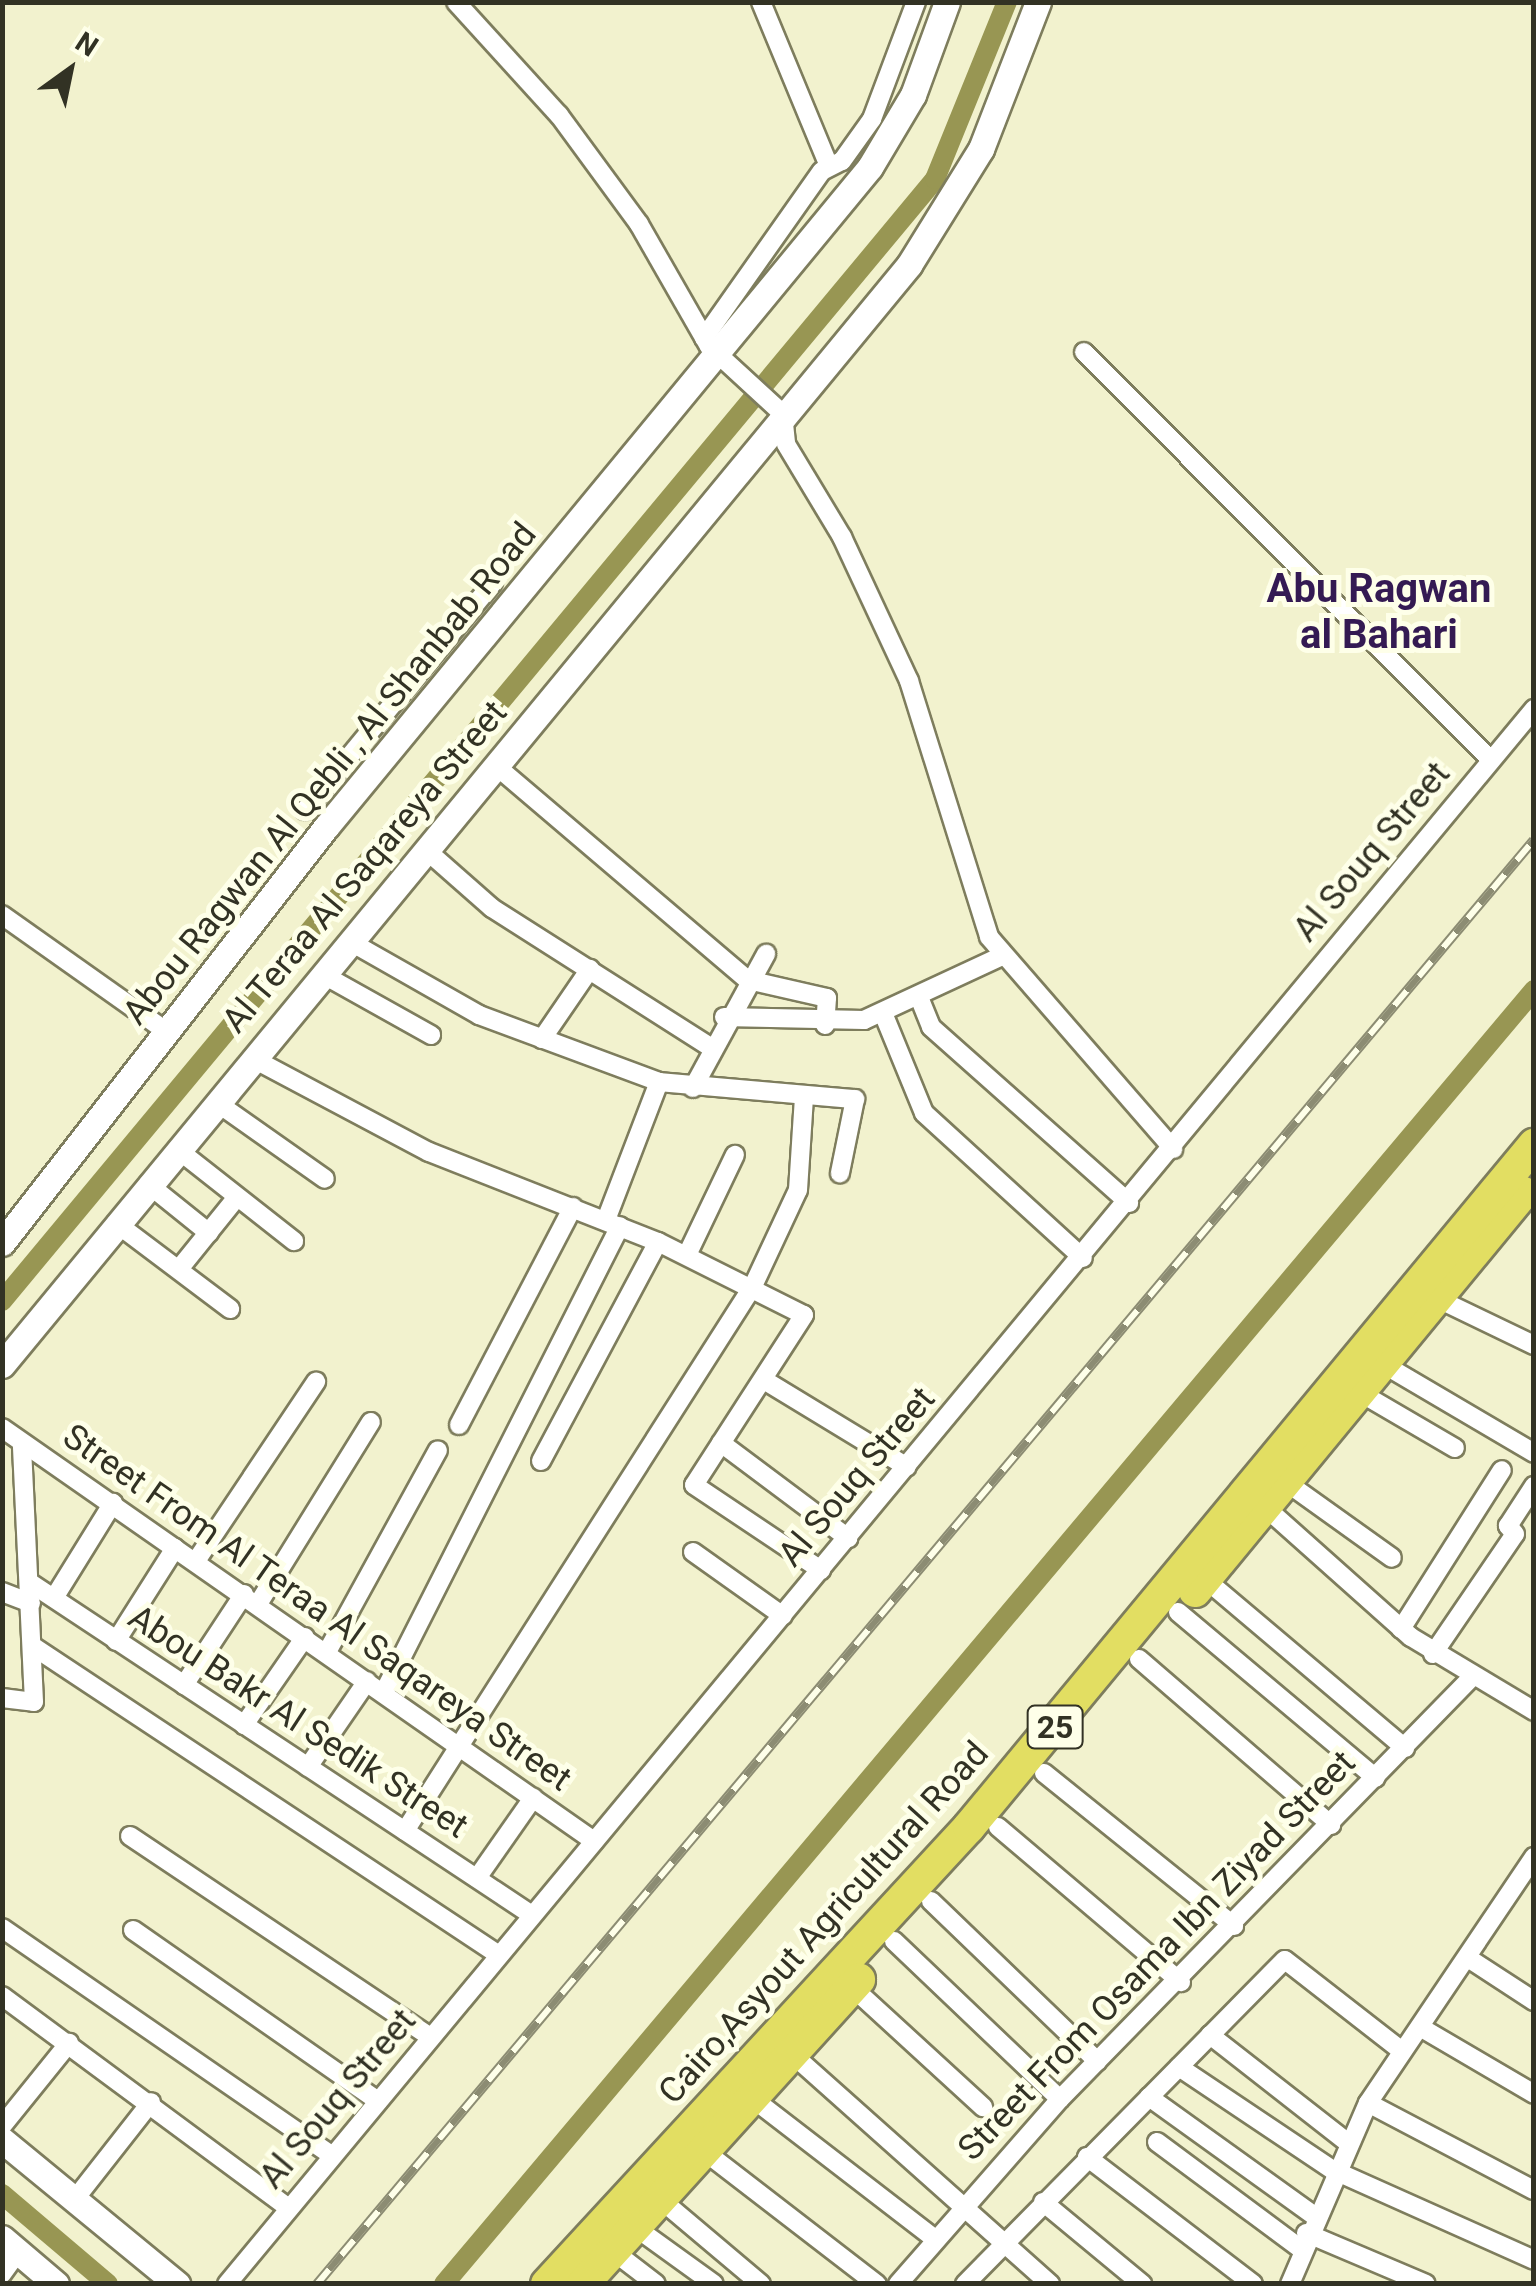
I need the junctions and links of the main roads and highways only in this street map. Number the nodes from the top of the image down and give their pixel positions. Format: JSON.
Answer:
{"nodes":[{"id":1,"x":1534,"y":1145,"type":"edge"},
{"id":2,"x":1529,"y":1194,"type":"edge"},
{"id":3,"x":1427,"y":1292,"type":"junction"},
{"id":4,"x":777,"y":2059,"type":"junction"},
{"id":5,"x":547,"y":2284,"type":"edge"},
{"id":6,"x":583,"y":2284,"type":"edge"}],
"edges":[{"from":1,"to":3,"type":"highway","name":"Cairo,Asyout Agricultural Road","number":"25"},
{"from":2,"to":3,"type":"highway","name":"Cairo,Asyout Agricultural Road","number":"25"},
{"from":3,"to":4,"type":"highway","name":"Cairo,Asyout Agricultural Road","number":"25"},
{"from":3,"to":4,"type":"highway","name":"Cairo,Asyout Agricultural Road","number":"25"},
{"from":4,"to":5,"type":"highway","name":"Cairo,Asyout Agricultural Road","number":"25"},
{"from":4,"to":6,"type":"highway","name":"Cairo,Asyout Agricultural Road","number":"25"}]}
